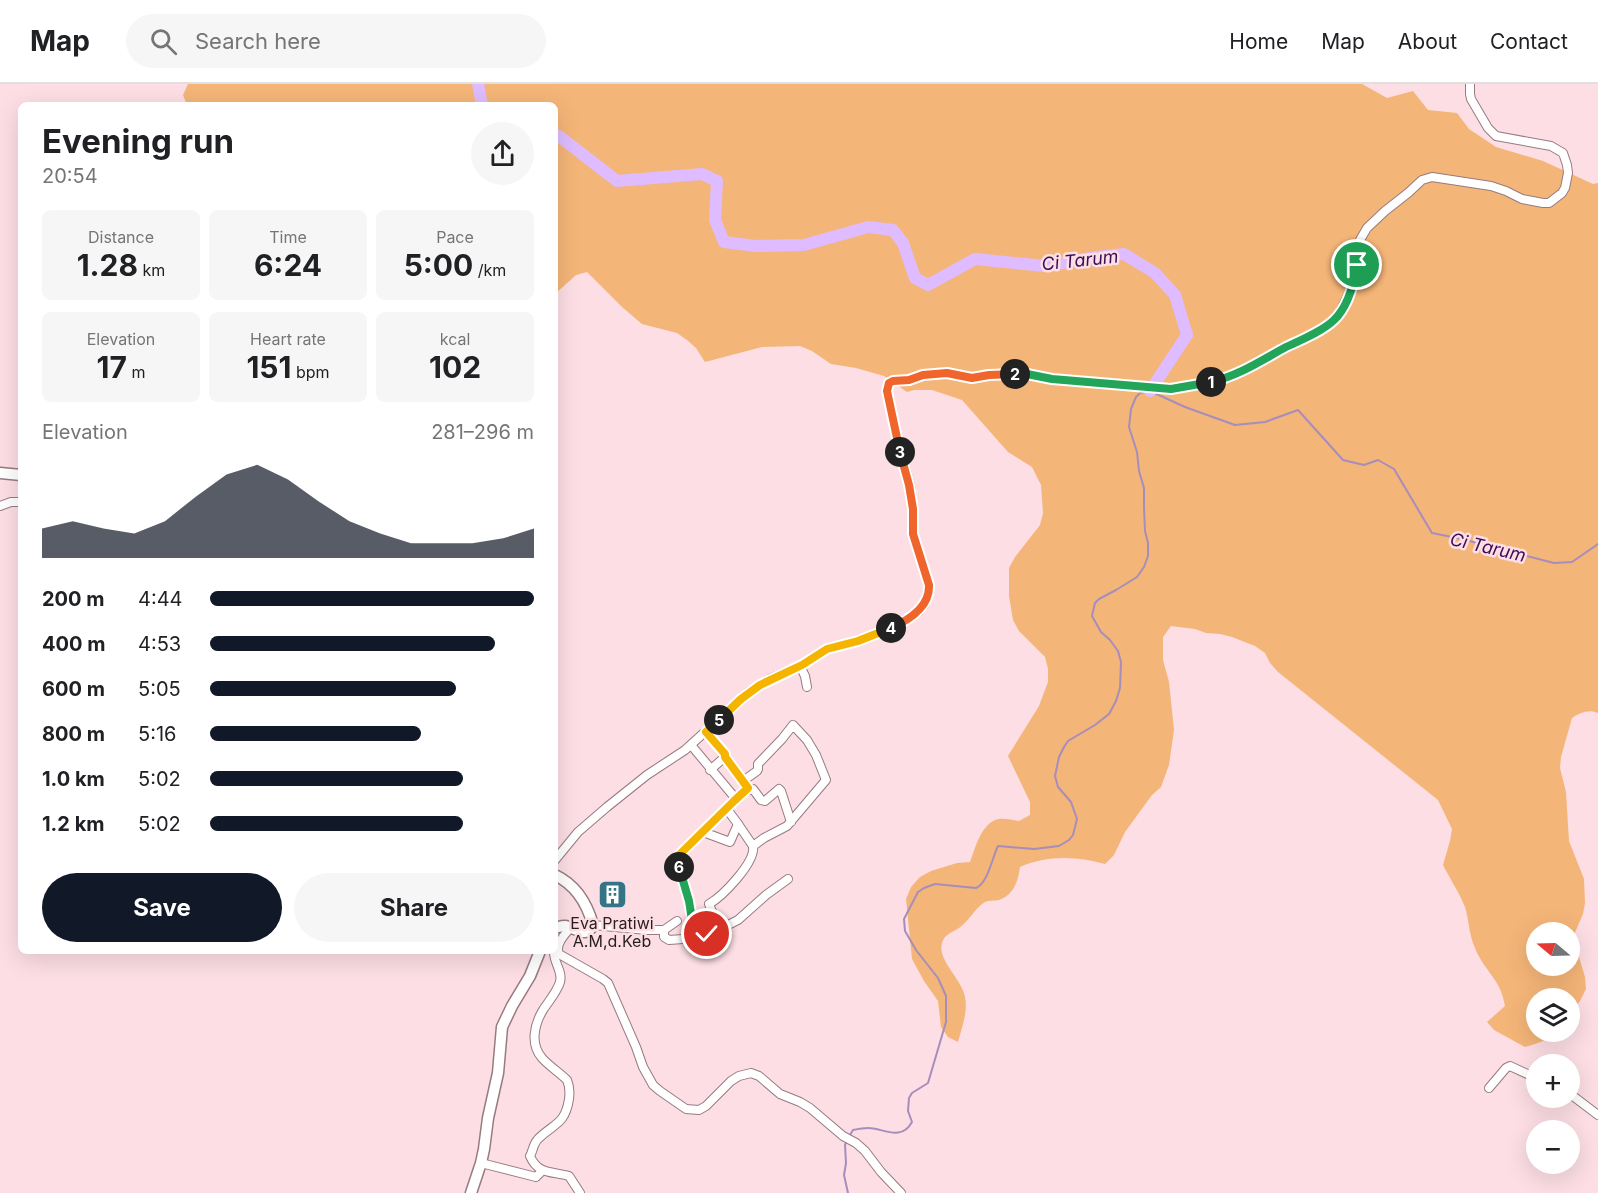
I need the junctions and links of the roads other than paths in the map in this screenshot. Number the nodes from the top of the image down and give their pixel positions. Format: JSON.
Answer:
{"nodes":[{"id":1,"x":1470,"y":84,"type":"edge"},
{"id":2,"x":0,"y":473,"type":"edge"},
{"id":3,"x":18,"y":475,"type":"edge"},
{"id":4,"x":18,"y":502,"type":"edge"},
{"id":5,"x":0,"y":506,"type":"edge"},
{"id":6,"x":800,"y":666,"type":"junction"},
{"id":7,"x":807,"y":687,"type":"dead end"},
{"id":8,"x":706,"y":732,"type":"junction"},
{"id":9,"x":691,"y":745,"type":"junction"},
{"id":10,"x":725,"y":757,"type":"junction"},
{"id":11,"x":710,"y":770,"type":"junction"},
{"id":12,"x":744,"y":781,"type":"junction"},
{"id":13,"x":746,"y":791,"type":"junction"},
{"id":14,"x":736,"y":799,"type":"junction"},
{"id":15,"x":726,"y":808,"type":"junction"},
{"id":16,"x":790,"y":822,"type":"junction"},
{"id":17,"x":738,"y":824,"type":"junction"},
{"id":18,"x":703,"y":832,"type":"junction"},
{"id":19,"x":753,"y":846,"type":"junction"},
{"id":20,"x":558,"y":856,"type":"edge"},
{"id":21,"x":558,"y":877,"type":"edge"},
{"id":22,"x":788,"y":879,"type":"dead end"},
{"id":23,"x":677,"y":921,"type":"dead end"},
{"id":24,"x":593,"y":925,"type":"junction"},
{"id":25,"x":558,"y":927,"type":"edge"},
{"id":26,"x":570,"y":928,"type":"junction"},
{"id":27,"x":719,"y":929,"type":"junction"},
{"id":28,"x":664,"y":930,"type":"junction"},
{"id":29,"x":698,"y":936,"type":"junction"},
{"id":30,"x":558,"y":943,"type":"edge"},
{"id":31,"x":539,"y":954,"type":"edge"},
{"id":32,"x":554,"y":954,"type":"edge"},
{"id":33,"x":1526,"y":1073,"type":"edge"},
{"id":34,"x":1488,"y":1088,"type":"dead end"},
{"id":35,"x":1580,"y":1101,"type":"edge"},
{"id":36,"x":1598,"y":1114,"type":"edge"},
{"id":37,"x":481,"y":1163,"type":"junction"},
{"id":38,"x":542,"y":1171,"type":"junction"},
{"id":39,"x":471,"y":1193,"type":"edge"},
{"id":40,"x":580,"y":1193,"type":"edge"},
{"id":41,"x":901,"y":1193,"type":"edge"}],
"edges":[{"from":1,"to":6,"type":"street"},
{"from":2,"to":3,"type":"main road"},
{"from":4,"to":5,"type":"street"},
{"from":6,"to":7,"type":"street"},
{"from":6,"to":8,"type":"street"},
{"from":8,"to":9,"type":"street"},
{"from":8,"to":10,"type":"street"},
{"from":9,"to":11,"type":"street"},
{"from":9,"to":20,"type":"street"},
{"from":10,"to":11,"type":"street"},
{"from":10,"to":12,"type":"street"},
{"from":11,"to":14,"type":"street"},
{"from":12,"to":13,"type":"street"},
{"from":12,"to":16,"type":"street"},
{"from":13,"to":14,"type":"street"},
{"from":13,"to":16,"type":"street"},
{"from":14,"to":15,"type":"street"},
{"from":15,"to":17,"type":"street"},
{"from":15,"to":18,"type":"street"},
{"from":16,"to":19,"type":"street"},
{"from":17,"to":18,"type":"street"},
{"from":17,"to":19,"type":"street"},
{"from":18,"to":29,"type":"street"},
{"from":19,"to":27,"type":"street"},
{"from":21,"to":24,"type":"main road"},
{"from":22,"to":27,"type":"street"},
{"from":23,"to":28,"type":"street"},
{"from":24,"to":26,"type":"main road"},
{"from":24,"to":28,"type":"street"},
{"from":25,"to":26,"type":"main road"},
{"from":26,"to":30,"type":"street"},
{"from":27,"to":29,"type":"street"},
{"from":28,"to":29,"type":"street"},
{"from":30,"to":41,"type":"street"},
{"from":31,"to":37,"type":"main road"},
{"from":32,"to":38,"type":"street"},
{"from":33,"to":34,"type":"street"},
{"from":35,"to":36,"type":"street"},
{"from":37,"to":38,"type":"street"},
{"from":37,"to":39,"type":"main road"},
{"from":38,"to":40,"type":"street"}]}
